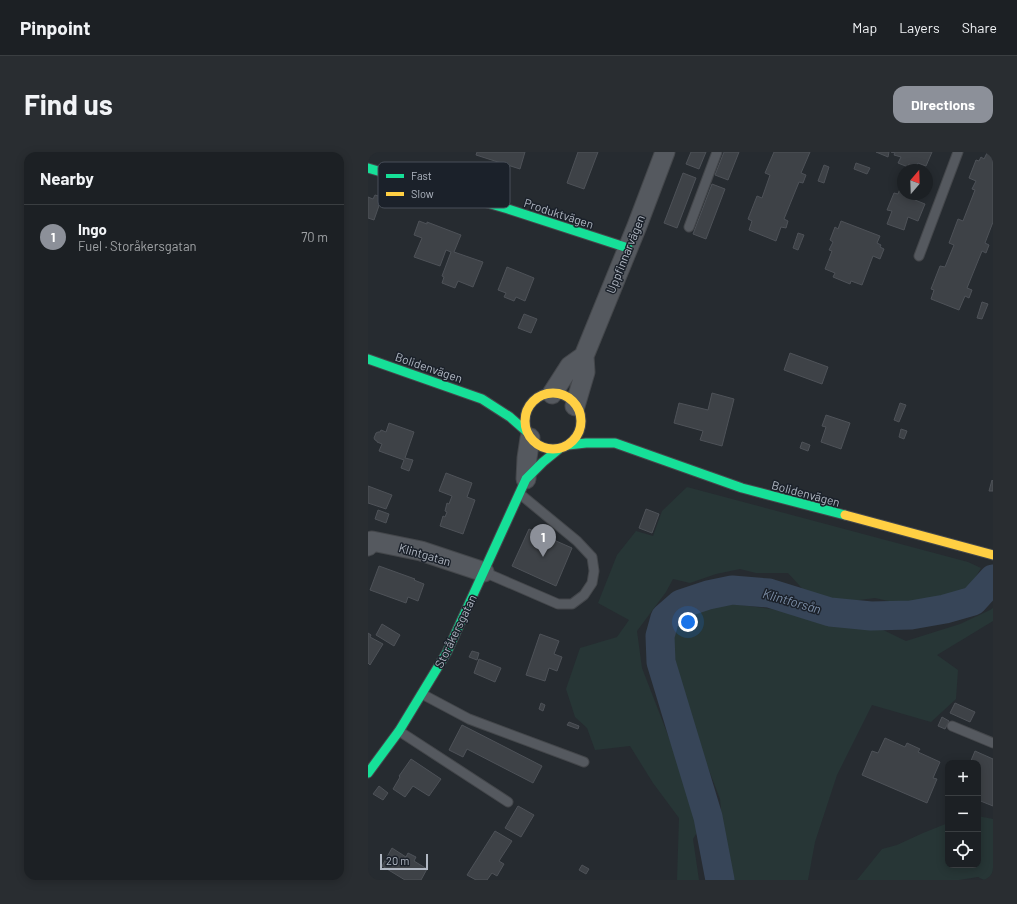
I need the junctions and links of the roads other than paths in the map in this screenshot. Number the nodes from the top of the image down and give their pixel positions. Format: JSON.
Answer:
{"nodes":[{"id":1,"x":665,"y":152,"type":"edge"},
{"id":2,"x":717,"y":152,"type":"edge"},
{"id":3,"x":958,"y":152,"type":"edge"},
{"id":4,"x":368,"y":168,"type":"edge"},
{"id":5,"x":378,"y":171,"type":"edge"},
{"id":6,"x":504,"y":208,"type":"edge"},
{"id":7,"x":689,"y":227,"type":"dead end"},
{"id":8,"x":628,"y":248,"type":"junction"},
{"id":9,"x":919,"y":256,"type":"dead end"},
{"id":10,"x":584,"y":356,"type":"junction"},
{"id":11,"x":368,"y":359,"type":"edge"},
{"id":12,"x":544,"y":397,"type":"junction"},
{"id":13,"x":482,"y":398,"type":"junction"},
{"id":14,"x":498,"y":399,"type":"dead end"},
{"id":15,"x":520,"y":400,"type":"dead end"},
{"id":16,"x":577,"y":408,"type":"junction"},
{"id":17,"x":589,"y":420,"type":"dead end"},
{"id":18,"x":603,"y":433,"type":"dead end"},
{"id":19,"x":529,"y":435,"type":"junction"},
{"id":20,"x":615,"y":443,"type":"junction"},
{"id":21,"x":568,"y":445,"type":"junction"},
{"id":22,"x":559,"y":449,"type":"junction"},
{"id":23,"x":523,"y":486,"type":"junction"},
{"id":24,"x":368,"y":546,"type":"edge"},
{"id":25,"x":993,"y":555,"type":"edge"},
{"id":26,"x":484,"y":572,"type":"junction"},
{"id":27,"x":422,"y":694,"type":"junction"},
{"id":28,"x":952,"y":726,"type":"dead end"},
{"id":29,"x":399,"y":731,"type":"junction"},
{"id":30,"x":993,"y":743,"type":"edge"},
{"id":31,"x":584,"y":762,"type":"dead end"},
{"id":32,"x":368,"y":773,"type":"edge"},
{"id":33,"x":508,"y":802,"type":"dead end"}],
"edges":[{"from":1,"to":8,"type":"street","name":"Uppfinnarvägen"},
{"from":2,"to":7,"type":"lane"},
{"from":3,"to":9,"type":"lane"},
{"from":4,"to":5,"type":"main road","name":"Produktvägen"},
{"from":6,"to":8,"type":"main road","name":"Produktvägen"},
{"from":8,"to":10,"type":"street","name":"Uppfinnarvägen"},
{"from":10,"to":12,"type":"street","name":"Uppfinnarvägen"},
{"from":10,"to":16,"type":"street","name":"Uppfinnarvägen"},
{"from":11,"to":13,"type":"main road","name":"Bolidenvägen"},
{"from":12,"to":15,"type":"main road"},
{"from":12,"to":16,"type":"main road"},
{"from":12,"to":19,"type":"main road"},
{"from":13,"to":14,"type":"main road","name":"Bolidenvägen"},
{"from":13,"to":19,"type":"main road","name":"Bolidenvägen"},
{"from":16,"to":17,"type":"main road"},
{"from":16,"to":21,"type":"main road"},
{"from":18,"to":20,"type":"main road","name":"Bolidenvägen"},
{"from":19,"to":22,"type":"main road","name":"Bolidenvägen"},
{"from":19,"to":23,"type":"street","name":"Storåkersgatan"},
{"from":20,"to":21,"type":"main road","name":"Bolidenvägen"},
{"from":20,"to":25,"type":"main road","name":"Bolidenvägen"},
{"from":21,"to":22,"type":"main road","name":"Bolidenvägen"},
{"from":22,"to":23,"type":"main road","name":"Storåkersgatan"},
{"from":23,"to":26,"type":"main road","name":"Storåkersgatan"},
{"from":23,"to":26,"type":"lane"},
{"from":24,"to":26,"type":"street","name":"Klintgatan"},
{"from":26,"to":27,"type":"main road","name":"Storåkersgatan"},
{"from":27,"to":29,"type":"main road","name":"Storåkersgatan"},
{"from":27,"to":31,"type":"lane"},
{"from":28,"to":30,"type":"lane"},
{"from":29,"to":32,"type":"main road","name":"Storåkersgatan"},
{"from":29,"to":33,"type":"lane"}]}
